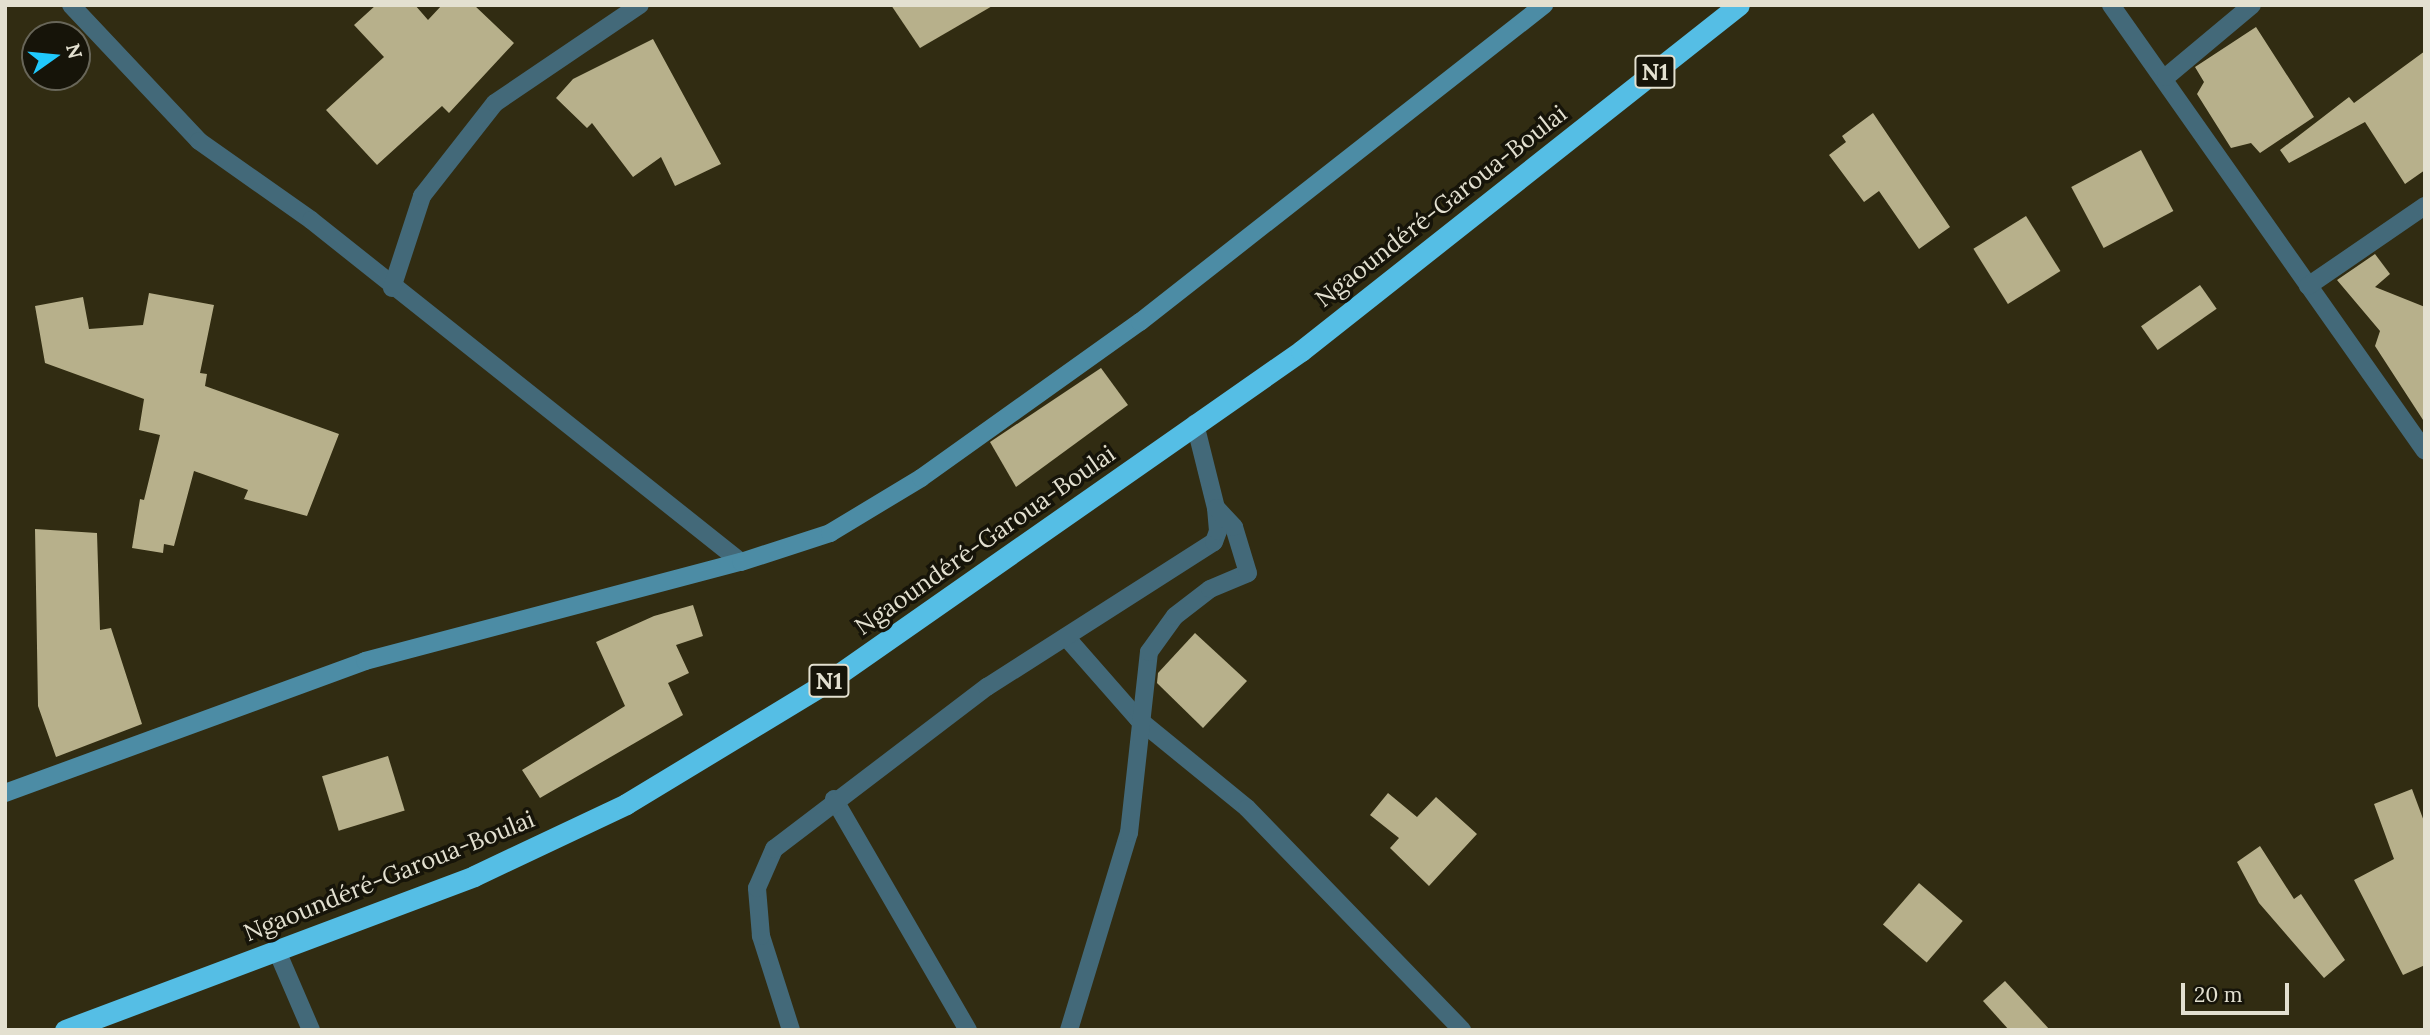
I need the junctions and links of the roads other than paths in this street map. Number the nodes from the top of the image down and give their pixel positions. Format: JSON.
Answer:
{"nodes":[{"id":1,"x":71,"y":5,"type":"edge"},
{"id":2,"x":640,"y":5,"type":"edge"},
{"id":3,"x":1544,"y":5,"type":"edge"},
{"id":4,"x":1739,"y":5,"type":"edge"},
{"id":5,"x":2112,"y":5,"type":"edge"},
{"id":6,"x":2252,"y":5,"type":"edge"},
{"id":7,"x":2166,"y":77,"type":"junction"},
{"id":8,"x":2425,"y":206,"type":"edge"},
{"id":9,"x":2308,"y":286,"type":"junction"},
{"id":10,"x":392,"y":288,"type":"junction"},
{"id":11,"x":1195,"y":424,"type":"junction"},
{"id":12,"x":2425,"y":451,"type":"edge"},
{"id":13,"x":1216,"y":508,"type":"junction"},
{"id":14,"x":741,"y":562,"type":"junction"},
{"id":15,"x":1066,"y":637,"type":"junction"},
{"id":16,"x":1138,"y":719,"type":"junction"},
{"id":17,"x":5,"y":793,"type":"edge"},
{"id":18,"x":834,"y":799,"type":"junction"},
{"id":19,"x":277,"y":951,"type":"junction"},
{"id":20,"x":65,"y":1030,"type":"edge"},
{"id":21,"x":311,"y":1030,"type":"edge"},
{"id":22,"x":791,"y":1030,"type":"edge"},
{"id":23,"x":968,"y":1030,"type":"edge"},
{"id":24,"x":1069,"y":1030,"type":"edge"},
{"id":25,"x":1462,"y":1030,"type":"edge"}],
"edges":[{"from":1,"to":10,"type":"street"},
{"from":2,"to":10,"type":"street"},
{"from":3,"to":14,"type":"street"},
{"from":4,"to":11,"type":"highway","name":"Ngaoundéré-Garoua-Boulai","number":"N1"},
{"from":5,"to":7,"type":"street"},
{"from":6,"to":7,"type":"street"},
{"from":7,"to":9,"type":"street"},
{"from":8,"to":9,"type":"street"},
{"from":9,"to":12,"type":"street"},
{"from":10,"to":14,"type":"street"},
{"from":11,"to":13,"type":"street"},
{"from":11,"to":19,"type":"highway","name":"Ngaoundéré-Garoua-Boulai","number":"N1"},
{"from":13,"to":15,"type":"street"},
{"from":13,"to":16,"type":"street"},
{"from":14,"to":17,"type":"street"},
{"from":15,"to":16,"type":"street"},
{"from":15,"to":18,"type":"street"},
{"from":16,"to":24,"type":"street"},
{"from":16,"to":25,"type":"street"},
{"from":18,"to":22,"type":"street"},
{"from":18,"to":23,"type":"street"},
{"from":19,"to":20,"type":"highway","name":"Ngaoundéré-Garoua-Boulai","number":"N1"},
{"from":19,"to":21,"type":"street"}]}
